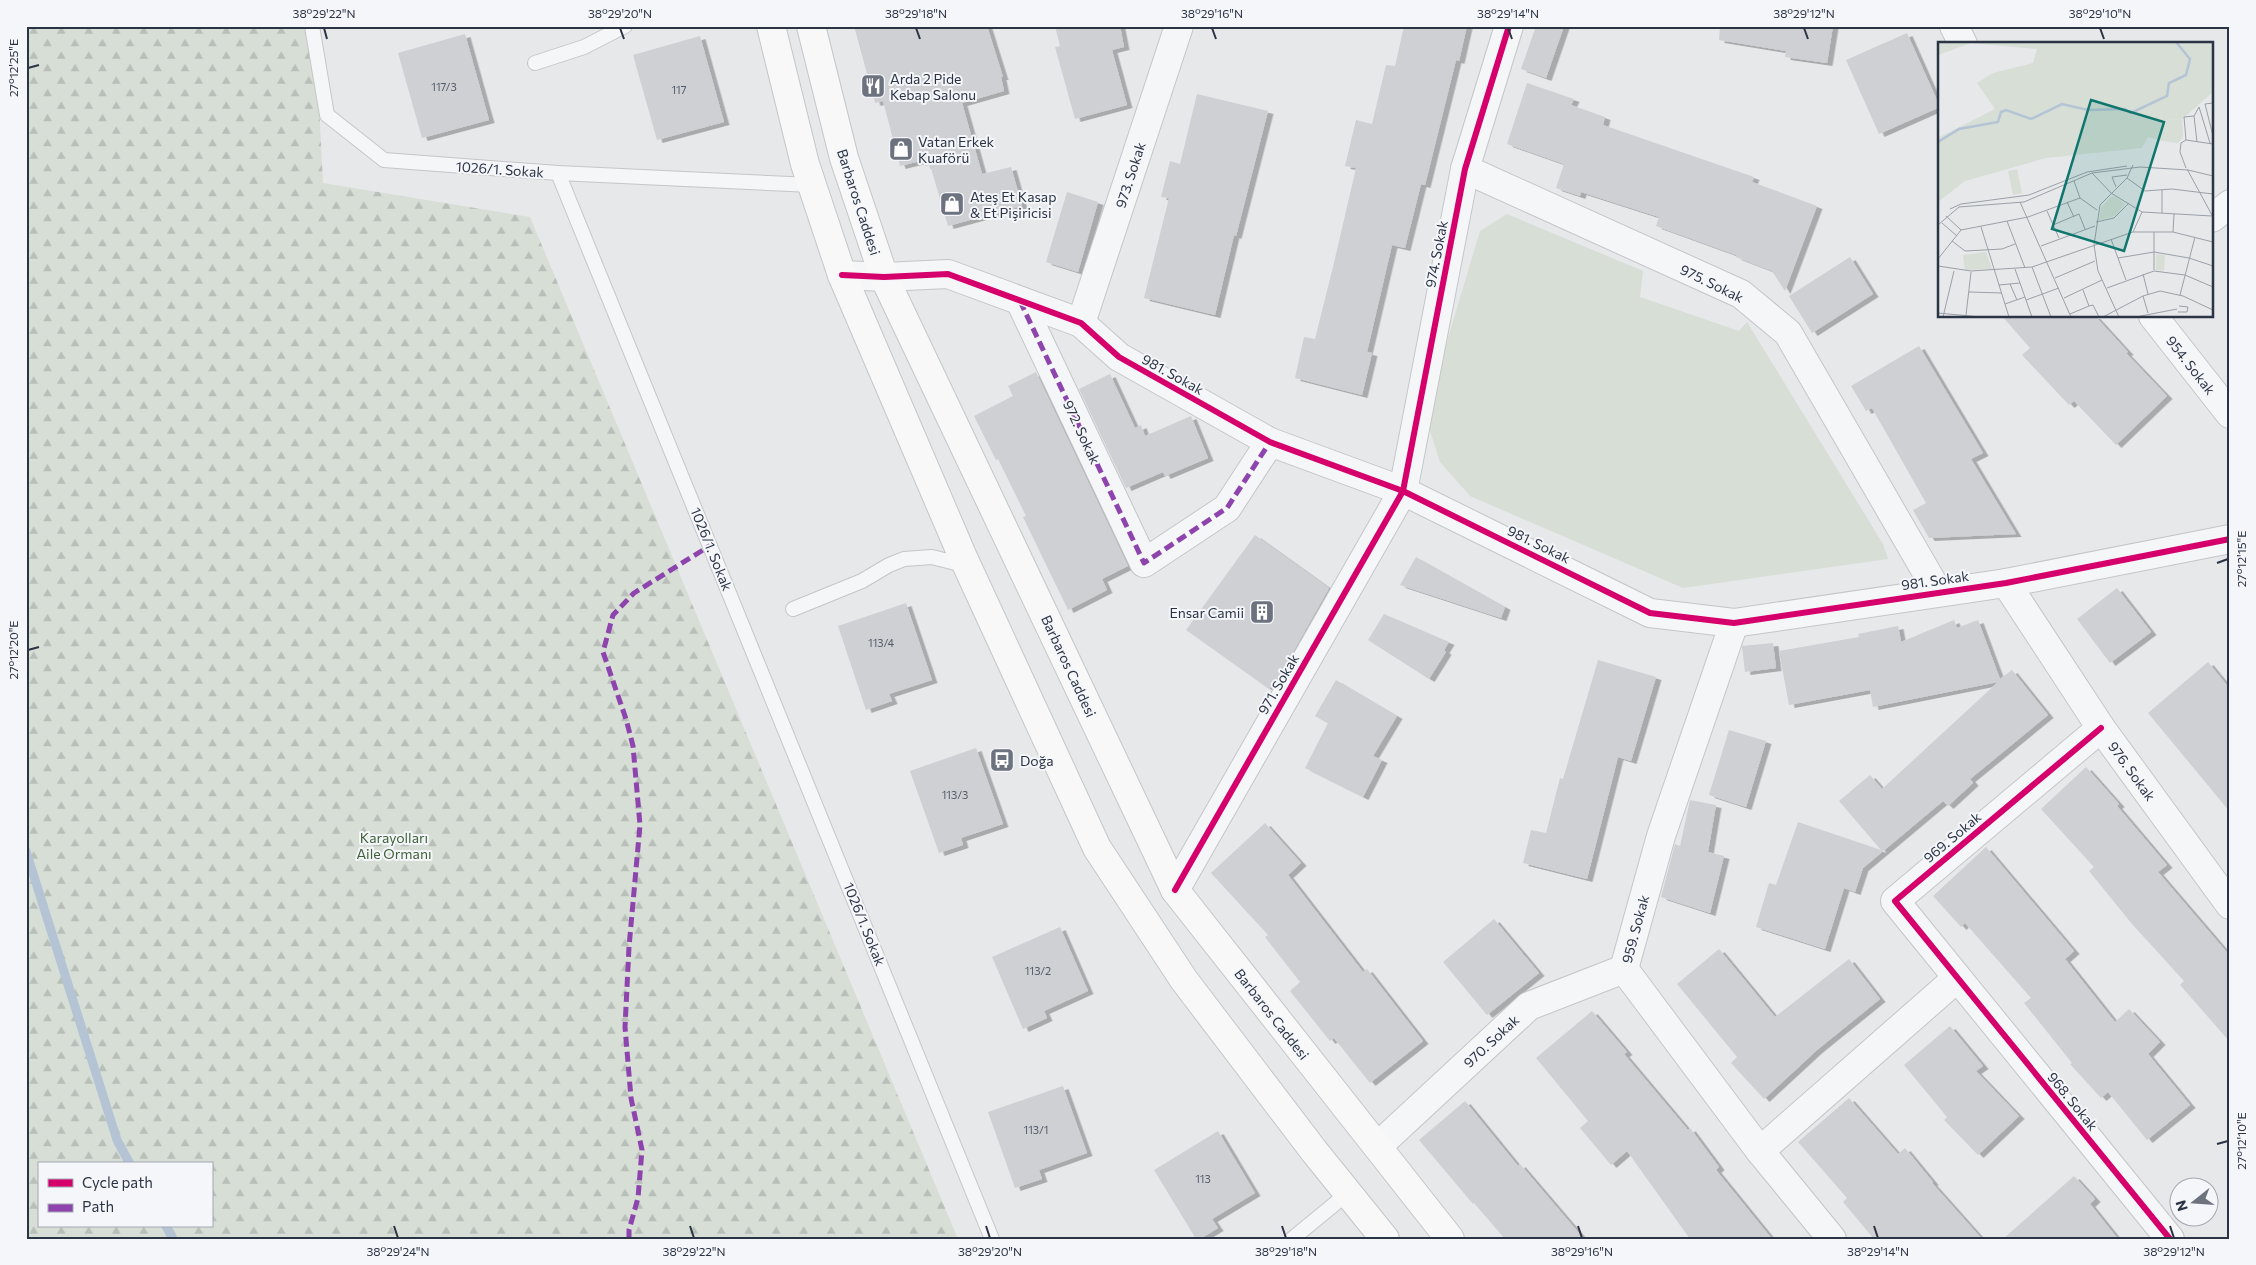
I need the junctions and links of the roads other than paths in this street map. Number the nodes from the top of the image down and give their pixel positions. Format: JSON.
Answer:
{"nodes":[{"id":1,"x":312,"y":26,"type":"edge"},
{"id":2,"x":625,"y":26,"type":"edge"},
{"id":3,"x":771,"y":26,"type":"edge"},
{"id":4,"x":812,"y":26,"type":"edge"},
{"id":5,"x":1179,"y":26,"type":"edge"},
{"id":6,"x":1509,"y":26,"type":"edge"},
{"id":7,"x":1954,"y":26,"type":"edge"},
{"id":8,"x":1962,"y":42,"type":"edge"},
{"id":9,"x":535,"y":63,"type":"dead end"},
{"id":10,"x":1465,"y":169,"type":"junction"},
{"id":11,"x":558,"y":173,"type":"junction"},
{"id":12,"x":812,"y":185,"type":"junction"},
{"id":13,"x":2230,"y":204,"type":"edge"},
{"id":14,"x":2214,"y":216,"type":"edge"},
{"id":15,"x":842,"y":274,"type":"junction"},
{"id":16,"x":884,"y":277,"type":"junction"},
{"id":17,"x":1020,"y":300,"type":"junction"},
{"id":18,"x":2155,"y":318,"type":"edge"},
{"id":19,"x":1081,"y":323,"type":"junction"},
{"id":20,"x":2230,"y":414,"type":"edge"},
{"id":21,"x":1270,"y":442,"type":"junction"},
{"id":22,"x":1402,"y":491,"type":"junction"},
{"id":23,"x":2230,"y":539,"type":"edge"},
{"id":24,"x":967,"y":566,"type":"junction"},
{"id":25,"x":2006,"y":583,"type":"junction"},
{"id":26,"x":1938,"y":592,"type":"junction"},
{"id":27,"x":793,"y":609,"type":"dead end"},
{"id":28,"x":1734,"y":623,"type":"junction"},
{"id":29,"x":2101,"y":728,"type":"junction"},
{"id":30,"x":1175,"y":890,"type":"junction"},
{"id":31,"x":2230,"y":906,"type":"edge"},
{"id":32,"x":1624,"y":969,"type":"junction"},
{"id":33,"x":1956,"y":978,"type":"junction"},
{"id":34,"x":1378,"y":1146,"type":"junction"},
{"id":35,"x":1760,"y":1151,"type":"junction"},
{"id":36,"x":1348,"y":1193,"type":"junction"},
{"id":37,"x":992,"y":1239,"type":"edge"},
{"id":38,"x":1292,"y":1239,"type":"edge"},
{"id":39,"x":1385,"y":1239,"type":"edge"},
{"id":40,"x":1450,"y":1239,"type":"edge"},
{"id":41,"x":1832,"y":1239,"type":"edge"},
{"id":42,"x":2170,"y":1239,"type":"edge"}],
"edges":[{"from":1,"to":11,"type":"lane","name":"1026/1. Sokak"},
{"from":2,"to":9,"type":"lane"},
{"from":3,"to":12,"type":"main road"},
{"from":4,"to":16,"type":"main road","name":"Barbaros Caddesi"},
{"from":5,"to":19,"type":"street","name":"973. Sokak"},
{"from":6,"to":10,"type":"street","name":"974. Sokak"},
{"from":7,"to":8,"type":"street"},
{"from":10,"to":22,"type":"street","name":"974. Sokak"},
{"from":10,"to":26,"type":"street","name":"975. Sokak"},
{"from":11,"to":12,"type":"lane"},
{"from":11,"to":37,"type":"lane","name":"1026/1. Sokak"},
{"from":12,"to":15,"type":"main road"},
{"from":13,"to":14,"type":"street"},
{"from":15,"to":16,"type":"street","name":"981. Sokak"},
{"from":15,"to":24,"type":"main road"},
{"from":16,"to":17,"type":"street","name":"981. Sokak"},
{"from":16,"to":30,"type":"main road","name":"Barbaros Caddesi"},
{"from":17,"to":19,"type":"street","name":"981. Sokak"},
{"from":17,"to":21,"type":"street","name":"972. Sokak"},
{"from":18,"to":20,"type":"street","name":"954. Sokak"},
{"from":19,"to":21,"type":"street","name":"981. Sokak"},
{"from":21,"to":22,"type":"street","name":"981. Sokak"},
{"from":22,"to":28,"type":"street","name":"981. Sokak"},
{"from":22,"to":30,"type":"street","name":"971. Sokak"},
{"from":23,"to":25,"type":"street","name":"981. Sokak"},
{"from":24,"to":27,"type":"lane"},
{"from":24,"to":36,"type":"main road"},
{"from":25,"to":26,"type":"street","name":"981. Sokak"},
{"from":25,"to":29,"type":"street","name":"976. Sokak"},
{"from":26,"to":28,"type":"street","name":"981. Sokak"},
{"from":28,"to":32,"type":"street","name":"959. Sokak"},
{"from":29,"to":31,"type":"street","name":"976. Sokak"},
{"from":29,"to":33,"type":"street","name":"969. Sokak"},
{"from":30,"to":34,"type":"main road","name":"Barbaros Caddesi"},
{"from":32,"to":34,"type":"street","name":"970. Sokak"},
{"from":32,"to":35,"type":"street","name":"959. Sokak"},
{"from":33,"to":35,"type":"street"},
{"from":33,"to":42,"type":"street","name":"968. Sokak"},
{"from":34,"to":40,"type":"main road","name":"Barbaros Caddesi"},
{"from":35,"to":41,"type":"street","name":"959. Sokak"},
{"from":36,"to":38,"type":"lane"},
{"from":36,"to":39,"type":"main road"}]}
